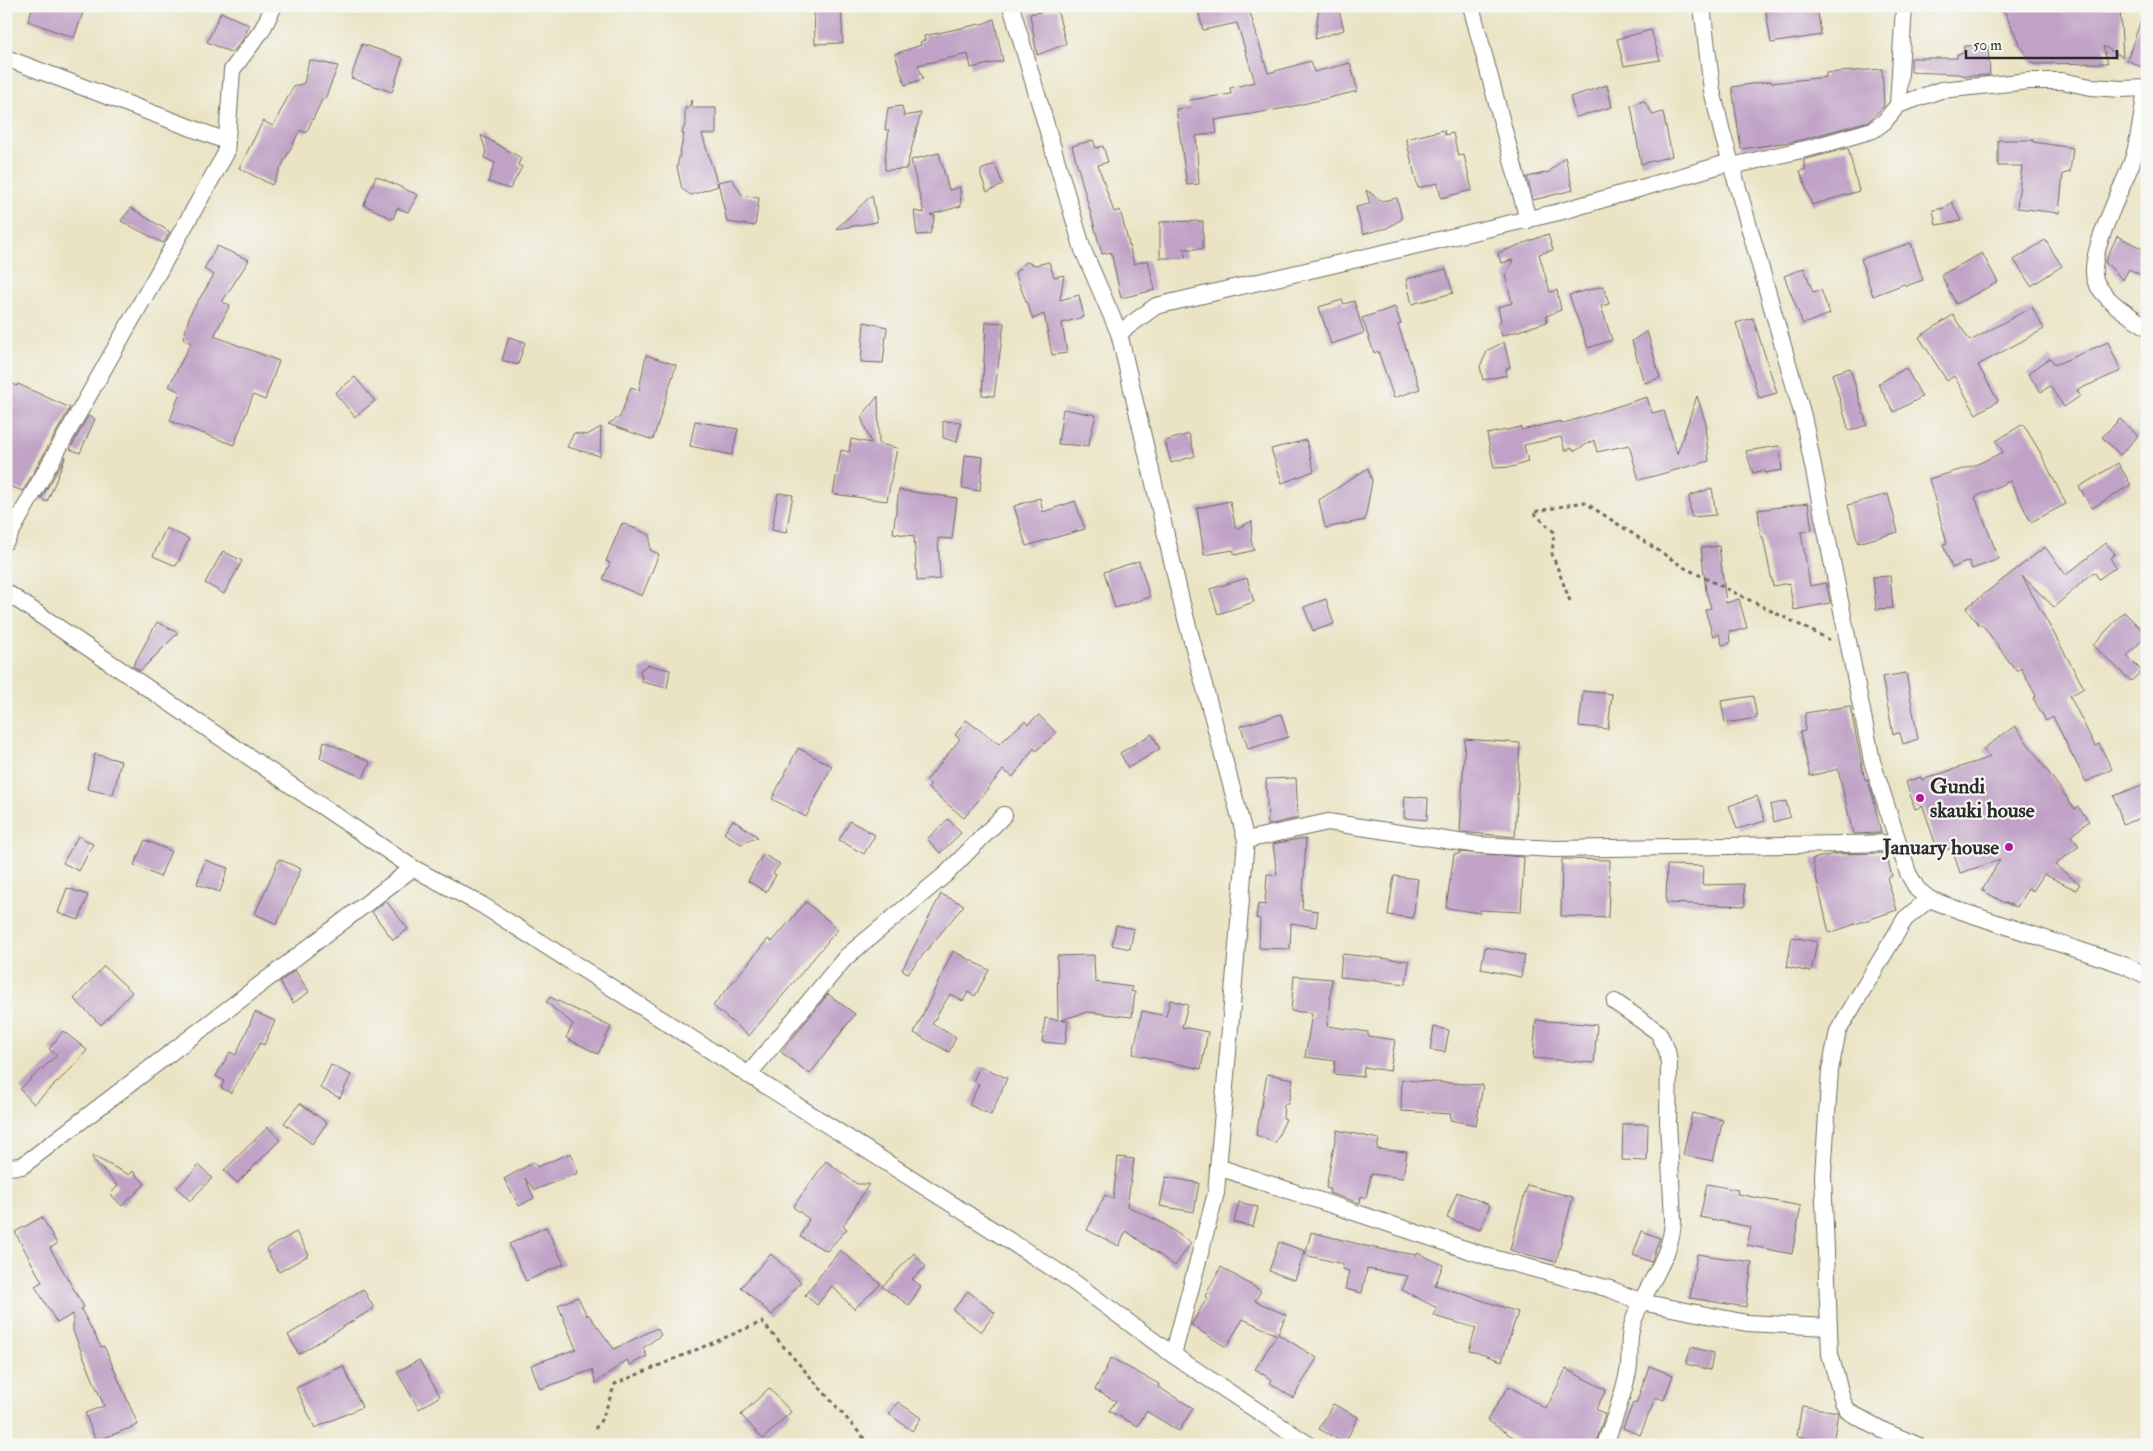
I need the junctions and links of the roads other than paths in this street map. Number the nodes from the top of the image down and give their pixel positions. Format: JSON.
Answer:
{"nodes":[{"id":1,"x":274,"y":6,"type":"edge"},
{"id":2,"x":1011,"y":6,"type":"edge"},
{"id":3,"x":1470,"y":6,"type":"edge"},
{"id":4,"x":1702,"y":6,"type":"edge"},
{"id":5,"x":1904,"y":6,"type":"edge"},
{"id":6,"x":6,"y":58,"type":"edge"},
{"id":7,"x":2147,"y":88,"type":"edge"},
{"id":8,"x":1898,"y":105,"type":"junction"},
{"id":9,"x":226,"y":153,"type":"junction"},
{"id":10,"x":1731,"y":164,"type":"junction"},
{"id":11,"x":1528,"y":220,"type":"junction"},
{"id":12,"x":2147,"y":327,"type":"edge"},
{"id":13,"x":1119,"y":333,"type":"junction"},
{"id":14,"x":6,"y":541,"type":"edge"},
{"id":15,"x":6,"y":592,"type":"edge"},
{"id":16,"x":1004,"y":815,"type":"dead end"},
{"id":17,"x":1246,"y":840,"type":"junction"},
{"id":18,"x":1898,"y":843,"type":"junction"},
{"id":19,"x":413,"y":868,"type":"junction"},
{"id":20,"x":1929,"y":899,"type":"junction"},
{"id":21,"x":2147,"y":976,"type":"edge"},
{"id":22,"x":1615,"y":1002,"type":"dead end"},
{"id":23,"x":748,"y":1075,"type":"junction"},
{"id":24,"x":6,"y":1167,"type":"edge"},
{"id":25,"x":1218,"y":1167,"type":"junction"},
{"id":26,"x":1641,"y":1302,"type":"junction"},
{"id":27,"x":1829,"y":1327,"type":"junction"},
{"id":28,"x":1172,"y":1355,"type":"junction"},
{"id":29,"x":1309,"y":1445,"type":"edge"},
{"id":30,"x":1605,"y":1445,"type":"edge"},
{"id":31,"x":1917,"y":1445,"type":"edge"}],
"edges":[{"from":1,"to":9,"type":"street"},
{"from":2,"to":13,"type":"street"},
{"from":3,"to":11,"type":"street"},
{"from":4,"to":10,"type":"street"},
{"from":5,"to":8,"type":"street"},
{"from":6,"to":9,"type":"street"},
{"from":7,"to":8,"type":"street"},
{"from":7,"to":12,"type":"street"},
{"from":8,"to":10,"type":"street"},
{"from":9,"to":14,"type":"street"},
{"from":10,"to":11,"type":"street"},
{"from":10,"to":18,"type":"street"},
{"from":11,"to":13,"type":"street"},
{"from":13,"to":17,"type":"street"},
{"from":15,"to":19,"type":"street"},
{"from":16,"to":23,"type":"street"},
{"from":17,"to":18,"type":"street"},
{"from":17,"to":25,"type":"street"},
{"from":18,"to":20,"type":"street"},
{"from":19,"to":23,"type":"street"},
{"from":19,"to":24,"type":"street"},
{"from":20,"to":21,"type":"street"},
{"from":20,"to":27,"type":"street"},
{"from":22,"to":26,"type":"street"},
{"from":23,"to":28,"type":"street"},
{"from":25,"to":26,"type":"street"},
{"from":25,"to":28,"type":"street"},
{"from":26,"to":27,"type":"street"},
{"from":26,"to":30,"type":"street"},
{"from":27,"to":31,"type":"street"},
{"from":28,"to":29,"type":"street"}]}
